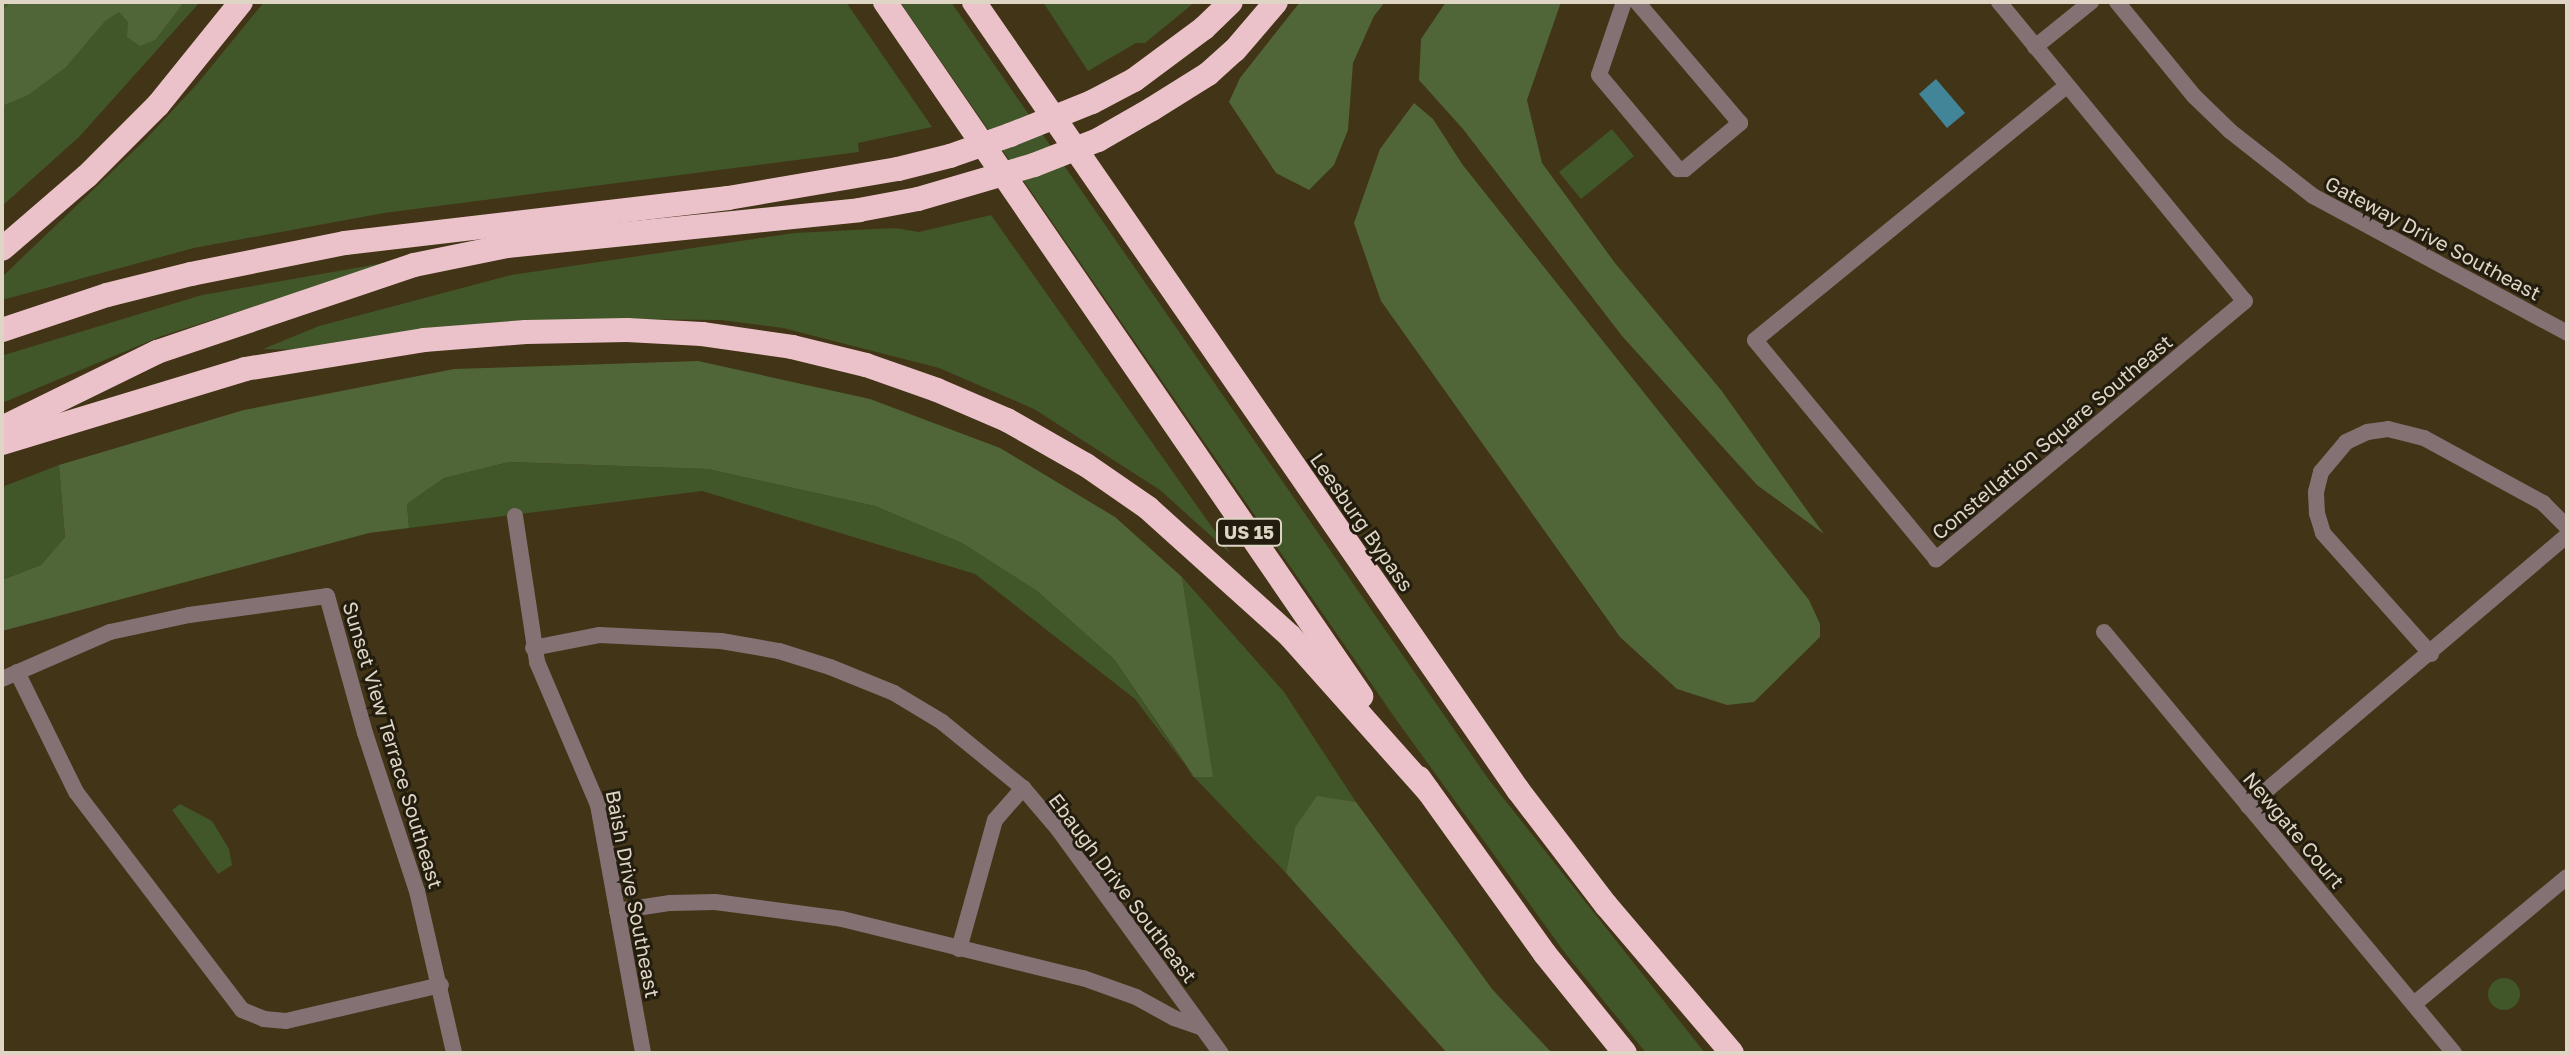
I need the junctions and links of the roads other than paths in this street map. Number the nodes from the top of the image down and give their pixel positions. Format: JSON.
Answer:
{"nodes":[{"id":1,"x":241,"y":2,"type":"edge"},
{"id":2,"x":885,"y":2,"type":"edge"},
{"id":3,"x":974,"y":2,"type":"edge"},
{"id":4,"x":1231,"y":2,"type":"edge"},
{"id":5,"x":1276,"y":2,"type":"edge"},
{"id":6,"x":1624,"y":2,"type":"edge"},
{"id":7,"x":1637,"y":2,"type":"edge"},
{"id":8,"x":1999,"y":2,"type":"edge"},
{"id":9,"x":2091,"y":2,"type":"edge"},
{"id":10,"x":2117,"y":2,"type":"edge"},
{"id":11,"x":2035,"y":47,"type":"junction"},
{"id":12,"x":2066,"y":86,"type":"junction"},
{"id":13,"x":2,"y":249,"type":"edge"},
{"id":14,"x":2,"y":330,"type":"edge"},
{"id":15,"x":2567,"y":333,"type":"edge"},
{"id":16,"x":2,"y":428,"type":"edge"},
{"id":17,"x":2,"y":443,"type":"edge"},
{"id":18,"x":515,"y":516,"type":"dead end"},
{"id":19,"x":2567,"y":527,"type":"edge"},
{"id":20,"x":2567,"y":535,"type":"edge"},
{"id":21,"x":2104,"y":632,"type":"dead end"},
{"id":22,"x":533,"y":648,"type":"junction"},
{"id":23,"x":2431,"y":654,"type":"junction"},
{"id":24,"x":9,"y":676,"type":"edge"},
{"id":25,"x":1023,"y":788,"type":"junction"},
{"id":26,"x":1428,"y":791,"type":"junction"},
{"id":27,"x":2248,"y":806,"type":"junction"},
{"id":28,"x":2567,"y":877,"type":"edge"},
{"id":29,"x":617,"y":911,"type":"junction"},
{"id":30,"x":959,"y":949,"type":"junction"},
{"id":31,"x":441,"y":985,"type":"junction"},
{"id":32,"x":2414,"y":1004,"type":"junction"},
{"id":33,"x":1200,"y":1027,"type":"junction"},
{"id":34,"x":454,"y":1053,"type":"edge"},
{"id":35,"x":643,"y":1053,"type":"edge"},
{"id":36,"x":1221,"y":1053,"type":"edge"},
{"id":37,"x":1625,"y":1053,"type":"edge"},
{"id":38,"x":1732,"y":1053,"type":"edge"},
{"id":39,"x":2454,"y":1053,"type":"edge"}],
"edges":[{"from":1,"to":13,"type":"highway"},
{"from":2,"to":26,"type":"highway","number":"US 15"},
{"from":3,"to":38,"type":"highway","name":"Leesburg Bypass"},
{"from":4,"to":14,"type":"highway","bridge":true},
{"from":5,"to":16,"type":"highway","bridge":true},
{"from":6,"to":7,"type":"street"},
{"from":8,"to":11,"type":"street","name":"Constellation Square Southeast"},
{"from":9,"to":11,"type":"street"},
{"from":10,"to":15,"type":"street","name":"Gateway Drive Southeast"},
{"from":11,"to":12,"type":"street","name":"Constellation Square Southeast"},
{"from":12,"to":12,"type":"street","name":"Constellation Square Southeast"},
{"from":17,"to":26,"type":"highway"},
{"from":18,"to":22,"type":"street","name":"Baish Drive Southeast"},
{"from":19,"to":23,"type":"street"},
{"from":20,"to":23,"type":"street"},
{"from":21,"to":27,"type":"street","name":"Newgate Court"},
{"from":22,"to":25,"type":"street","name":"Ebaugh Drive Southeast"},
{"from":22,"to":29,"type":"street","name":"Baish Drive Southeast"},
{"from":23,"to":27,"type":"street"},
{"from":24,"to":31,"type":"street","name":"Sunset View Terrace Southeast"},
{"from":24,"to":31,"type":"street","name":"Sunset View Terrace Southeast"},
{"from":25,"to":30,"type":"street"},
{"from":25,"to":33,"type":"street","name":"Ebaugh Drive Southeast"},
{"from":26,"to":37,"type":"highway","number":"US 15"},
{"from":27,"to":32,"type":"street","name":"Newgate Court"},
{"from":28,"to":32,"type":"street"},
{"from":29,"to":30,"type":"street"},
{"from":29,"to":35,"type":"street","name":"Baish Drive Southeast"},
{"from":30,"to":33,"type":"street"},
{"from":31,"to":34,"type":"street","name":"Sunset View Terrace Southeast"},
{"from":32,"to":39,"type":"street","name":"Newgate Court"},
{"from":33,"to":36,"type":"street","name":"Ebaugh Drive Southeast"}]}
